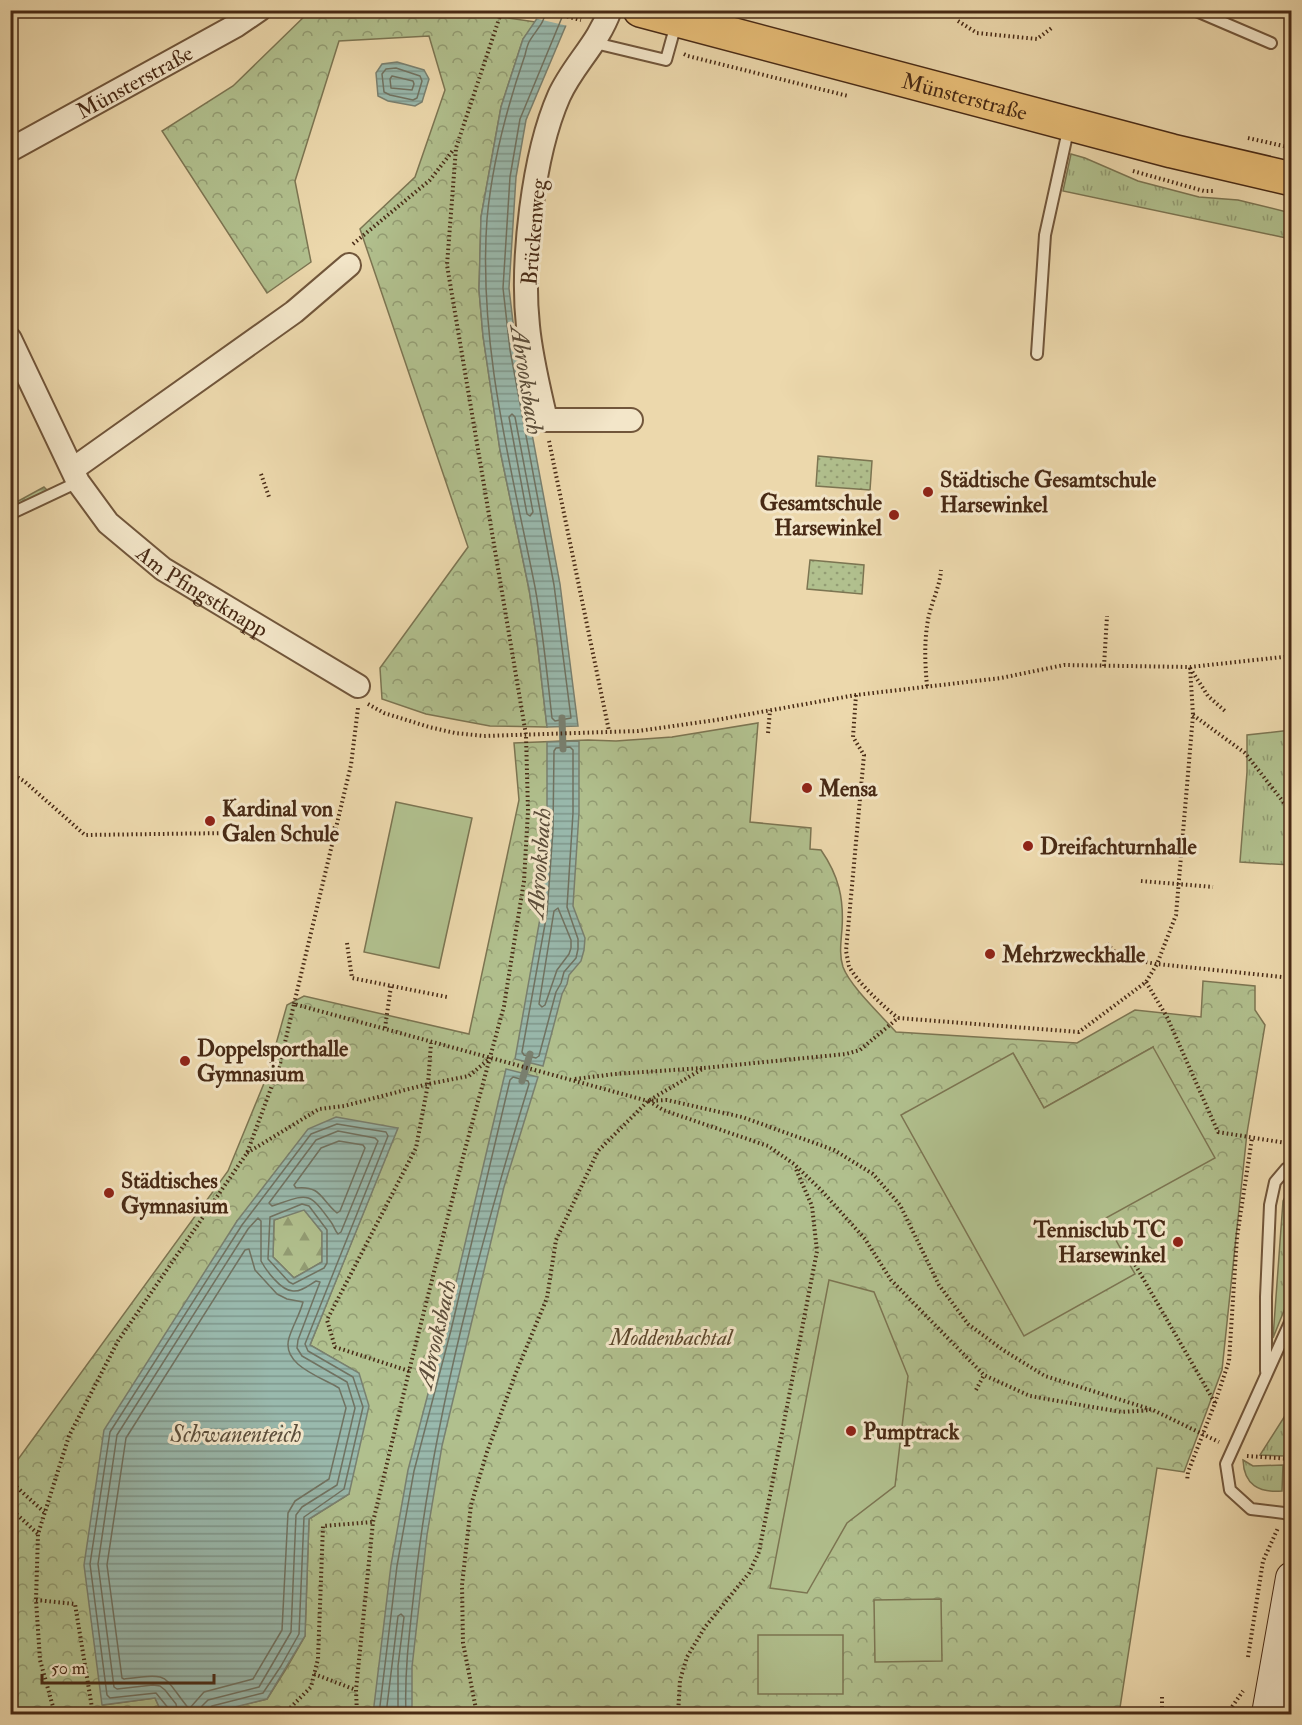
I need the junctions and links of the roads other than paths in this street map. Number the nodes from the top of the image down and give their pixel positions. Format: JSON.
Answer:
{"nodes":[{"id":1,"x":259,"y":10,"type":"edge"},
{"id":2,"x":610,"y":10,"type":"edge"},
{"id":3,"x":640,"y":10,"type":"edge"},
{"id":4,"x":1194,"y":10,"type":"edge"},
{"id":5,"x":677,"y":21,"type":"junction"},
{"id":6,"x":595,"y":43,"type":"junction"},
{"id":7,"x":1271,"y":43,"type":"dead end"},
{"id":8,"x":1070,"y":123,"type":"junction"},
{"id":9,"x":10,"y":150,"type":"edge"},
{"id":10,"x":1292,"y":179,"type":"edge"},
{"id":11,"x":349,"y":266,"type":"road end"},
{"id":12,"x":10,"y":339,"type":"edge"},
{"id":13,"x":1037,"y":354,"type":"dead end"},
{"id":14,"x":631,"y":420,"type":"dead end"},
{"id":15,"x":75,"y":475,"type":"junction"},
{"id":16,"x":10,"y":514,"type":"edge"},
{"id":17,"x":358,"y":686,"type":"road end"},
{"id":18,"x":1292,"y":1167,"type":"edge"},
{"id":19,"x":1292,"y":1318,"type":"edge"},
{"id":20,"x":1266,"y":1374,"type":"junction"},
{"id":21,"x":1292,"y":1516,"type":"edge"},
{"id":22,"x":1292,"y":1578,"type":"edge"},
{"id":23,"x":1268,"y":1714,"type":"edge"}],
"edges":[{"from":1,"to":9,"type":"street","name":"Münsterstraße"},
{"from":2,"to":6,"type":"street","name":"Brückenweg"},
{"from":3,"to":5,"type":"main road","name":"Münsterstraße"},
{"from":4,"to":7,"type":"lane"},
{"from":5,"to":6,"type":"lane"},
{"from":5,"to":8,"type":"main road","name":"Münsterstraße"},
{"from":6,"to":14,"type":"street","name":"Brückenweg"},
{"from":8,"to":10,"type":"main road","name":"Münsterstraße"},
{"from":8,"to":13,"type":"lane"},
{"from":11,"to":15,"type":"street"},
{"from":12,"to":15,"type":"street","name":"Am Pfingstknapp"},
{"from":15,"to":16,"type":"lane"},
{"from":15,"to":17,"type":"street","name":"Am Pfingstknapp"},
{"from":18,"to":20,"type":"lane"},
{"from":19,"to":20,"type":"lane"},
{"from":20,"to":21,"type":"lane"},
{"from":22,"to":23,"type":"street"}]}
